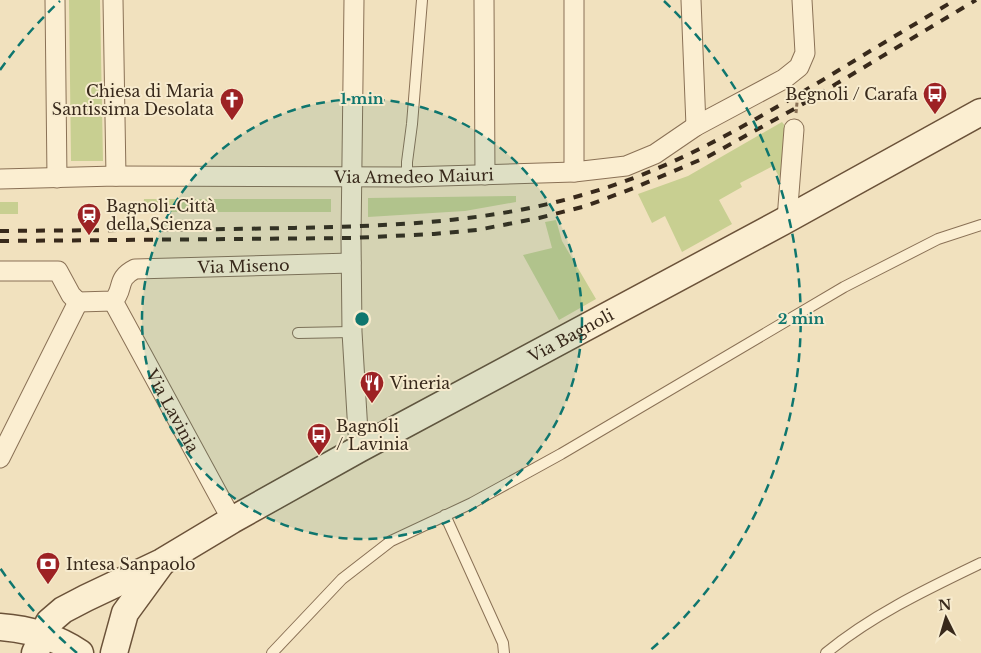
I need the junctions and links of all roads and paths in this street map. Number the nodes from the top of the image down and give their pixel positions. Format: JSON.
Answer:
{"nodes":[{"id":1,"x":55,"y":0,"type":"edge"},
{"id":2,"x":113,"y":0,"type":"edge"},
{"id":3,"x":354,"y":0,"type":"edge"},
{"id":4,"x":422,"y":0,"type":"edge"},
{"id":5,"x":484,"y":0,"type":"edge"},
{"id":6,"x":574,"y":0,"type":"edge"},
{"id":7,"x":692,"y":0,"type":"edge"},
{"id":8,"x":802,"y":0,"type":"edge"},
{"id":9,"x":800,"y":66,"type":"junction"},
{"id":10,"x":981,"y":112,"type":"edge"},
{"id":11,"x":696,"y":126,"type":"junction"},
{"id":12,"x":794,"y":129,"type":"joint"},
{"id":13,"x":574,"y":172,"type":"junction"},
{"id":14,"x":485,"y":175,"type":"junction"},
{"id":15,"x":116,"y":176,"type":"junction"},
{"id":16,"x":352,"y":177,"type":"junction"},
{"id":17,"x":407,"y":177,"type":"junction"},
{"id":18,"x":0,"y":178,"type":"edge"},
{"id":19,"x":57,"y":178,"type":"junction"},
{"id":20,"x":787,"y":219,"type":"junction"},
{"id":21,"x":981,"y":225,"type":"edge"},
{"id":22,"x":351,"y":263,"type":"junction"},
{"id":23,"x":0,"y":271,"type":"edge"},
{"id":24,"x":113,"y":301,"type":"junction"},
{"id":25,"x":78,"y":302,"type":"junction"},
{"id":26,"x":352,"y":332,"type":"junction"},
{"id":27,"x":298,"y":333,"type":"dead end"},
{"id":28,"x":360,"y":449,"type":"junction"},
{"id":29,"x":0,"y":458,"type":"edge"},
{"id":30,"x":445,"y":515,"type":"junction"},
{"id":31,"x":232,"y":520,"type":"junction"},
{"id":32,"x":162,"y":562,"type":"junction"},
{"id":33,"x":981,"y":563,"type":"edge"},
{"id":34,"x":0,"y":626,"type":"edge"},
{"id":35,"x":39,"y":644,"type":"edge"},
{"id":36,"x":80,"y":653,"type":"edge"},
{"id":37,"x":114,"y":653,"type":"edge"},
{"id":38,"x":272,"y":653,"type":"edge"},
{"id":39,"x":504,"y":653,"type":"edge"},
{"id":40,"x":826,"y":653,"type":"edge"}],
"edges":[{"from":1,"to":19,"type":"street"},
{"from":2,"to":15,"type":"street"},
{"from":3,"to":16,"type":"street"},
{"from":4,"to":17,"type":"lane"},
{"from":5,"to":14,"type":"street"},
{"from":6,"to":13,"type":"street"},
{"from":7,"to":11,"type":"street"},
{"from":8,"to":9,"type":"street"},
{"from":9,"to":11,"type":"street","name":"Via Amedeo Maiuri"},
{"from":9,"to":12,"type":"path"},
{"from":10,"to":20,"type":"street","name":"Via Bagnoli"},
{"from":11,"to":13,"type":"street","name":"Via Amedeo Maiuri"},
{"from":12,"to":20,"type":"street"},
{"from":13,"to":14,"type":"street","name":"Via Amedeo Maiuri"},
{"from":14,"to":17,"type":"street","name":"Via Amedeo Maiuri"},
{"from":15,"to":16,"type":"street","name":"Via Amedeo Maiuri"},
{"from":15,"to":19,"type":"street","name":"Via Amedeo Maiuri"},
{"from":16,"to":17,"type":"street","name":"Via Amedeo Maiuri"},
{"from":16,"to":22,"type":"street"},
{"from":18,"to":19,"type":"street","name":"Via Amedeo Maiuri"},
{"from":20,"to":28,"type":"street","name":"Via Bagnoli"},
{"from":21,"to":30,"type":"lane"},
{"from":22,"to":24,"type":"street","name":"Via Miseno"},
{"from":22,"to":26,"type":"street"},
{"from":23,"to":25,"type":"street"},
{"from":24,"to":25,"type":"street"},
{"from":24,"to":31,"type":"street","name":"Via Lavinia"},
{"from":25,"to":29,"type":"street"},
{"from":26,"to":27,"type":"lane"},
{"from":26,"to":28,"type":"street"},
{"from":28,"to":31,"type":"street","name":"Via Bagnoli"},
{"from":30,"to":38,"type":"lane"},
{"from":30,"to":39,"type":"lane"},
{"from":31,"to":32,"type":"street","name":"Via Bagnoli"},
{"from":32,"to":35,"type":"street","name":"Via Bagnoli"},
{"from":32,"to":37,"type":"street"},
{"from":33,"to":40,"type":"lane"},
{"from":34,"to":35,"type":"street"},
{"from":35,"to":36,"type":"street"}]}
